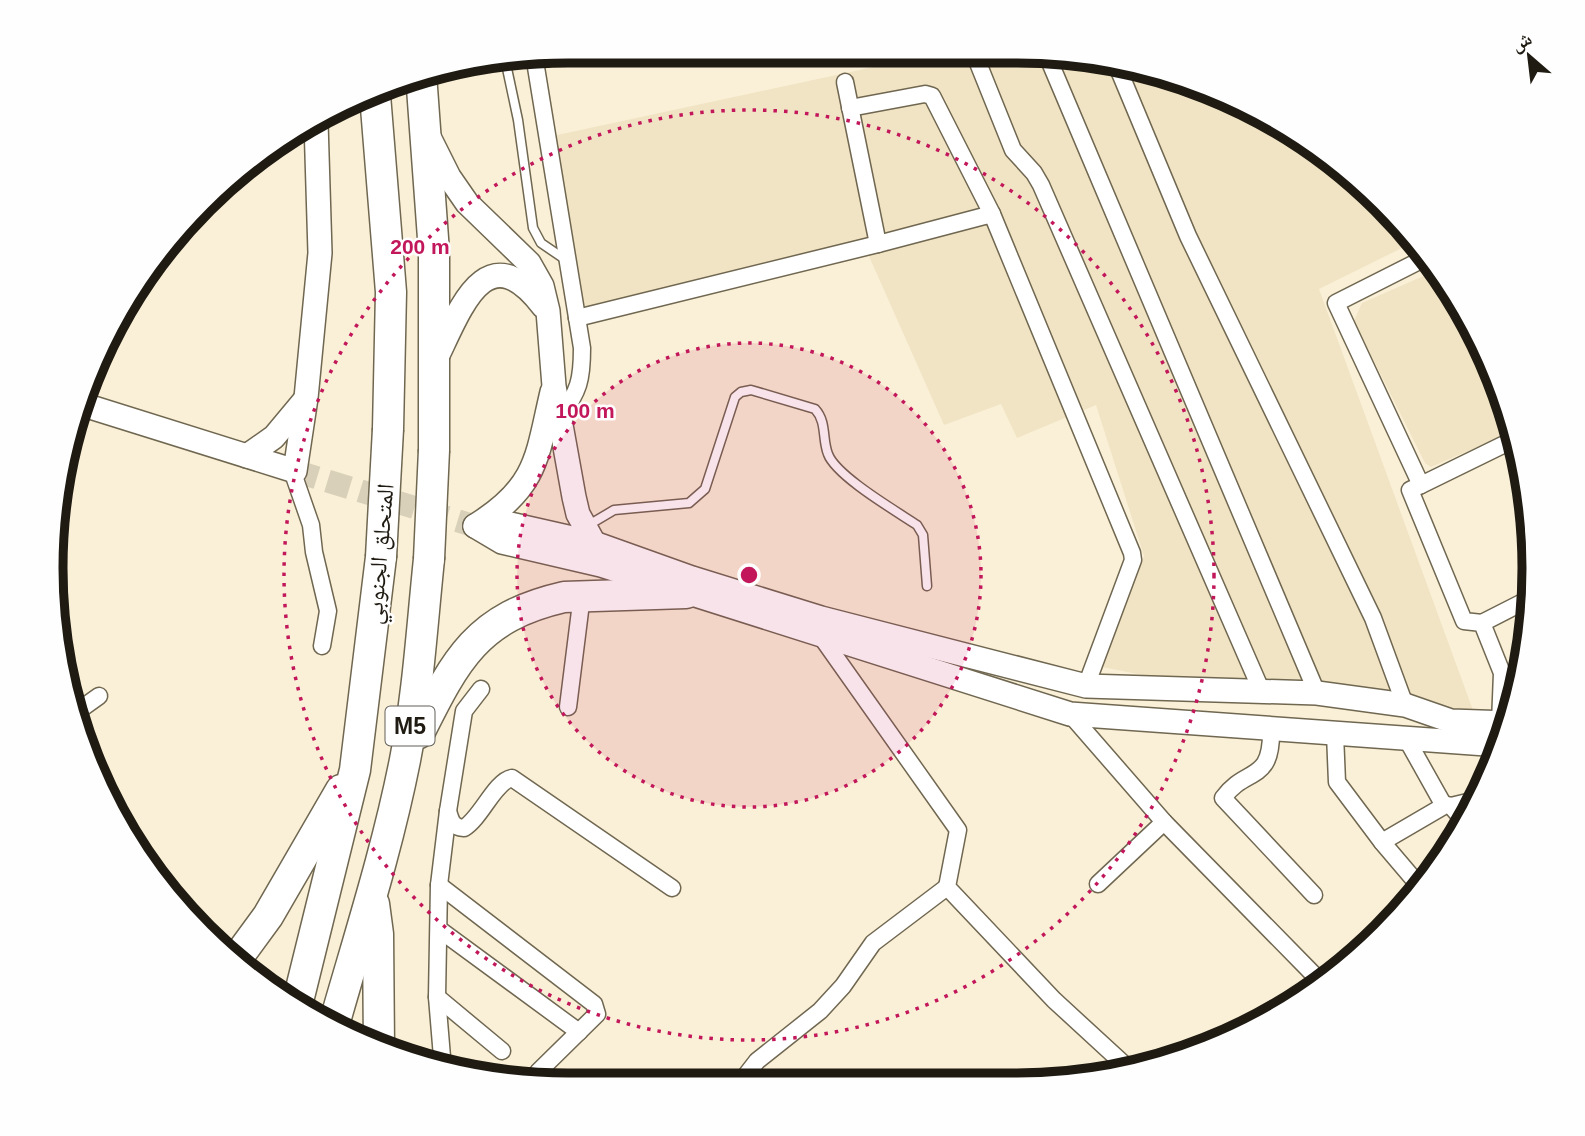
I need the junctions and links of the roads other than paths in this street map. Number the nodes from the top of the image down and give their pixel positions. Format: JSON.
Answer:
{"nodes":[{"id":1,"x":978,"y":63,"type":"edge"},
{"id":2,"x":536,"y":64,"type":"edge"},
{"id":3,"x":1051,"y":64,"type":"edge"},
{"id":4,"x":507,"y":67,"type":"edge"},
{"id":5,"x":1120,"y":74,"type":"edge"},
{"id":6,"x":845,"y":82,"type":"dead end"},
{"id":7,"x":422,"y":85,"type":"edge"},
{"id":8,"x":376,"y":101,"type":"edge"},
{"id":9,"x":368,"y":104,"type":"edge"},
{"id":10,"x":850,"y":108,"type":"junction"},
{"id":11,"x":316,"y":130,"type":"edge"},
{"id":12,"x":425,"y":130,"type":"junction"},
{"id":13,"x":384,"y":185,"type":"junction"},
{"id":14,"x":992,"y":214,"type":"junction"},
{"id":15,"x":877,"y":244,"type":"junction"},
{"id":16,"x":1418,"y":261,"type":"edge"},
{"id":17,"x":569,"y":262,"type":"junction"},
{"id":18,"x":548,"y":311,"type":"junction"},
{"id":19,"x":577,"y":318,"type":"junction"},
{"id":20,"x":434,"y":363,"type":"junction"},
{"id":21,"x":554,"y":386,"type":"junction"},
{"id":22,"x":306,"y":398,"type":"junction"},
{"id":23,"x":90,"y":407,"type":"edge"},
{"id":24,"x":561,"y":417,"type":"junction"},
{"id":25,"x":1506,"y":444,"type":"edge"},
{"id":26,"x":247,"y":456,"type":"junction"},
{"id":27,"x":295,"y":471,"type":"junction"},
{"id":28,"x":1420,"y":485,"type":"junction"},
{"id":29,"x":475,"y":526,"type":"junction"},
{"id":30,"x":589,"y":536,"type":"junction"},
{"id":31,"x":927,"y":586,"type":"dead end"},
{"id":32,"x":686,"y":593,"type":"junction"},
{"id":33,"x":582,"y":595,"type":"junction"},
{"id":34,"x":1521,"y":603,"type":"edge"},
{"id":35,"x":1482,"y":623,"type":"junction"},
{"id":36,"x":820,"y":635,"type":"junction"},
{"id":37,"x":322,"y":646,"type":"dead end"},
{"id":38,"x":1086,"y":686,"type":"junction"},
{"id":39,"x":481,"y":688,"type":"dead end"},
{"id":40,"x":1142,"y":689,"type":"junction"},
{"id":41,"x":1262,"y":692,"type":"junction"},
{"id":42,"x":1317,"y":694,"type":"junction"},
{"id":43,"x":99,"y":696,"type":"dead end"},
{"id":44,"x":1405,"y":705,"type":"junction"},
{"id":45,"x":1503,"y":705,"type":"edge"},
{"id":46,"x":568,"y":707,"type":"dead end"},
{"id":47,"x":83,"y":708,"type":"edge"},
{"id":48,"x":1070,"y":714,"type":"junction"},
{"id":49,"x":1136,"y":718,"type":"junction"},
{"id":50,"x":1495,"y":729,"type":"edge"},
{"id":51,"x":1271,"y":730,"type":"junction"},
{"id":52,"x":1495,"y":731,"type":"edge"},
{"id":53,"x":1335,"y":734,"type":"junction"},
{"id":54,"x":1406,"y":738,"type":"junction"},
{"id":55,"x":404,"y":762,"type":"junction"},
{"id":56,"x":355,"y":770,"type":"junction"},
{"id":57,"x":1464,"y":802,"type":"edge"},
{"id":58,"x":1447,"y":805,"type":"junction"},
{"id":59,"x":448,"y":811,"type":"junction"},
{"id":60,"x":1457,"y":814,"type":"edge"},
{"id":61,"x":1164,"y":822,"type":"junction"},
{"id":62,"x":1382,"y":842,"type":"junction"},
{"id":63,"x":1414,"y":880,"type":"edge"},
{"id":64,"x":1098,"y":884,"type":"dead end"},
{"id":65,"x":439,"y":885,"type":"junction"},
{"id":66,"x":947,"y":887,"type":"junction"},
{"id":67,"x":672,"y":888,"type":"dead end"},
{"id":68,"x":372,"y":890,"type":"junction"},
{"id":69,"x":1314,"y":895,"type":"dead end"},
{"id":70,"x":440,"y":930,"type":"junction"},
{"id":71,"x":241,"y":953,"type":"edge"},
{"id":72,"x":1315,"y":976,"type":"edge"},
{"id":73,"x":298,"y":995,"type":"edge"},
{"id":74,"x":437,"y":997,"type":"junction"},
{"id":75,"x":336,"y":1016,"type":"edge"},
{"id":76,"x":579,"y":1032,"type":"junction"},
{"id":77,"x":379,"y":1036,"type":"edge"},
{"id":78,"x":502,"y":1051,"type":"dead end"},
{"id":79,"x":442,"y":1057,"type":"edge"},
{"id":80,"x":1121,"y":1062,"type":"edge"},
{"id":81,"x":538,"y":1072,"type":"dead end"},
{"id":82,"x":748,"y":1073,"type":"edge"}],
"edges":[{"from":1,"to":41,"type":"street"},
{"from":2,"to":17,"type":"street"},
{"from":3,"to":42,"type":"street"},
{"from":4,"to":17,"type":"lane"},
{"from":5,"to":44,"type":"street"},
{"from":6,"to":10,"type":"street"},
{"from":7,"to":12,"type":"highway","name":"المتحلق الجنوبي","number":"M5"},
{"from":8,"to":13,"type":"highway","name":"المتحلق الجنوبي","number":"M5"},
{"from":9,"to":13,"type":"highway"},
{"from":10,"to":14,"type":"street"},
{"from":10,"to":15,"type":"street"},
{"from":11,"to":22,"type":"main road"},
{"from":12,"to":18,"type":"main road","name":"المتحلق الجنوبي"},
{"from":12,"to":20,"type":"highway","name":"المتحلق الجنوبي","number":"M5"},
{"from":13,"to":56,"type":"highway","name":"المتحلق الجنوبي","number":"M5","bridge":true},
{"from":14,"to":15,"type":"street"},
{"from":14,"to":38,"type":"street"},
{"from":15,"to":19,"type":"street"},
{"from":16,"to":28,"type":"street"},
{"from":17,"to":19,"type":"street"},
{"from":18,"to":20,"type":"main road","name":"المتحلق الجنوبي"},
{"from":18,"to":21,"type":"main road"},
{"from":19,"to":24,"type":"street"},
{"from":20,"to":55,"type":"highway","name":"المتحلق الجنوبي","number":"M5","bridge":true},
{"from":21,"to":24,"type":"main road"},
{"from":21,"to":29,"type":"main road"},
{"from":22,"to":26,"type":"main road"},
{"from":22,"to":27,"type":"main road"},
{"from":23,"to":26,"type":"main road"},
{"from":24,"to":30,"type":"main road"},
{"from":25,"to":28,"type":"street"},
{"from":26,"to":27,"type":"main road"},
{"from":27,"to":37,"type":"street"},
{"from":28,"to":35,"type":"street"},
{"from":29,"to":30,"type":"main road"},
{"from":29,"to":32,"type":"main road"},
{"from":30,"to":31,"type":"lane"},
{"from":30,"to":38,"type":"main road"},
{"from":32,"to":33,"type":"highway"},
{"from":32,"to":36,"type":"main road"},
{"from":33,"to":46,"type":"street"},
{"from":33,"to":55,"type":"highway"},
{"from":34,"to":35,"type":"street"},
{"from":35,"to":45,"type":"street"},
{"from":36,"to":48,"type":"main road"},
{"from":36,"to":66,"type":"street"},
{"from":38,"to":40,"type":"main road"},
{"from":39,"to":59,"type":"street"},
{"from":40,"to":41,"type":"main road"},
{"from":40,"to":49,"type":"main road"},
{"from":41,"to":42,"type":"main road"},
{"from":42,"to":44,"type":"main road"},
{"from":43,"to":47,"type":"street"},
{"from":44,"to":50,"type":"main road"},
{"from":48,"to":49,"type":"main road"},
{"from":48,"to":61,"type":"street"},
{"from":49,"to":51,"type":"main road"},
{"from":51,"to":53,"type":"main road"},
{"from":51,"to":69,"type":"street"},
{"from":52,"to":54,"type":"main road"},
{"from":53,"to":54,"type":"main road"},
{"from":53,"to":62,"type":"street"},
{"from":54,"to":58,"type":"street"},
{"from":55,"to":68,"type":"highway","name":"المتحلق الجنوبي","number":"M5"},
{"from":56,"to":71,"type":"highway"},
{"from":56,"to":73,"type":"highway","name":"المتحلق الجنوبي","number":"M5"},
{"from":57,"to":58,"type":"street"},
{"from":58,"to":60,"type":"street"},
{"from":58,"to":62,"type":"street"},
{"from":59,"to":65,"type":"street"},
{"from":59,"to":67,"type":"street"},
{"from":61,"to":64,"type":"street"},
{"from":61,"to":72,"type":"street"},
{"from":62,"to":63,"type":"street"},
{"from":65,"to":70,"type":"street"},
{"from":65,"to":76,"type":"street"},
{"from":66,"to":80,"type":"street"},
{"from":66,"to":82,"type":"street"},
{"from":68,"to":75,"type":"highway","name":"المتحلق الجنوبي","number":"M5"},
{"from":68,"to":77,"type":"highway"},
{"from":70,"to":74,"type":"street"},
{"from":70,"to":76,"type":"street"},
{"from":74,"to":78,"type":"street"},
{"from":74,"to":79,"type":"street"},
{"from":76,"to":81,"type":"street"}]}
